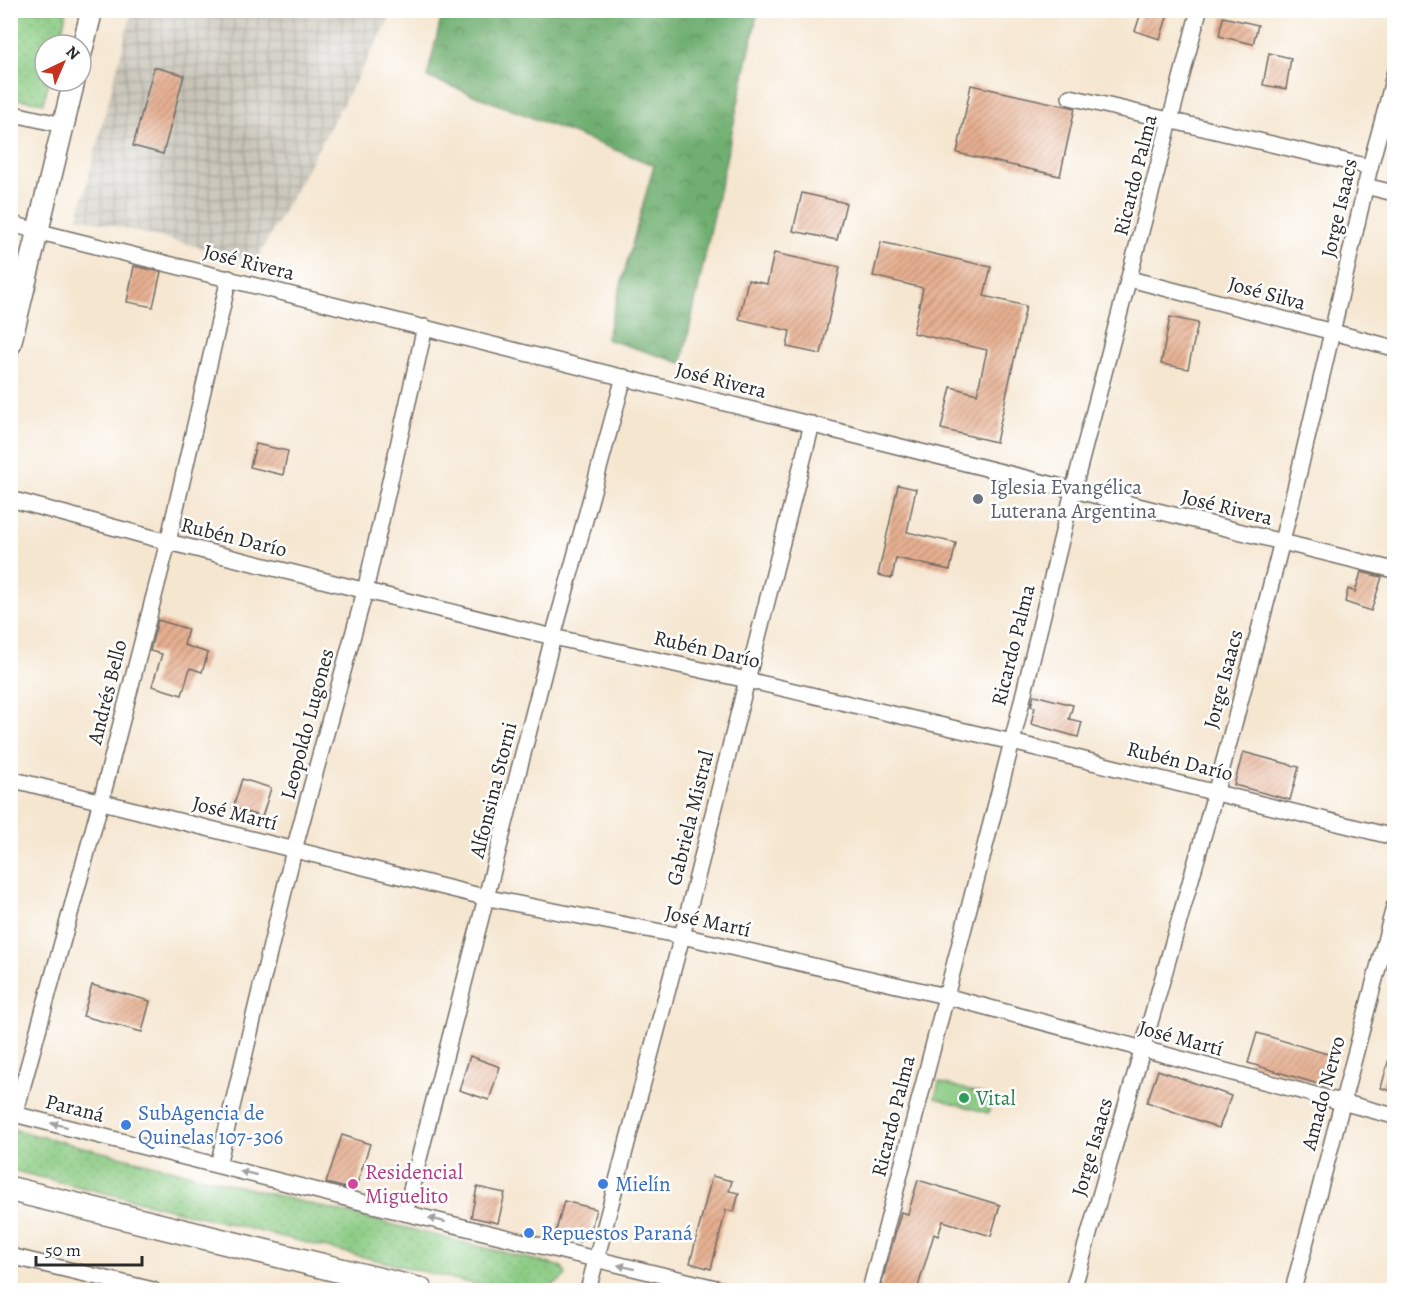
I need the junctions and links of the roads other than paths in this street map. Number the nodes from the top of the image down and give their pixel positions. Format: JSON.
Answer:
{"nodes":[{"id":1,"x":92,"y":10,"type":"edge"},
{"id":2,"x":1198,"y":10,"type":"edge"},
{"id":3,"x":86,"y":33,"type":"edge"},
{"id":4,"x":1395,"y":74,"type":"edge"},
{"id":5,"x":71,"y":93,"type":"edge"},
{"id":6,"x":1070,"y":97,"type":"dead end"},
{"id":7,"x":10,"y":113,"type":"edge"},
{"id":8,"x":1170,"y":120,"type":"junction"},
{"id":9,"x":63,"y":124,"type":"junction"},
{"id":10,"x":1370,"y":167,"type":"junction"},
{"id":11,"x":1365,"y":186,"type":"junction"},
{"id":12,"x":1395,"y":193,"type":"edge"},
{"id":13,"x":10,"y":223,"type":"edge"},
{"id":14,"x":36,"y":231,"type":"junction"},
{"id":15,"x":229,"y":278,"type":"junction"},
{"id":16,"x":1130,"y":279,"type":"junction"},
{"id":17,"x":425,"y":327,"type":"junction"},
{"id":18,"x":1333,"y":332,"type":"junction"},
{"id":19,"x":10,"y":345,"type":"edge"},
{"id":20,"x":1395,"y":348,"type":"edge"},
{"id":21,"x":624,"y":377,"type":"junction"},
{"id":22,"x":812,"y":424,"type":"junction"},
{"id":23,"x":1072,"y":491,"type":"junction"},
{"id":24,"x":10,"y":499,"type":"edge"},
{"id":25,"x":168,"y":542,"type":"junction"},
{"id":26,"x":1282,"y":542,"type":"junction"},
{"id":27,"x":1395,"y":570,"type":"edge"},
{"id":28,"x":365,"y":591,"type":"junction"},
{"id":29,"x":553,"y":637,"type":"junction"},
{"id":30,"x":747,"y":680,"type":"junction"},
{"id":31,"x":1012,"y":742,"type":"junction"},
{"id":32,"x":10,"y":778,"type":"edge"},
{"id":33,"x":1215,"y":791,"type":"junction"},
{"id":34,"x":101,"y":801,"type":"junction"},
{"id":35,"x":1395,"y":837,"type":"edge"},
{"id":36,"x":294,"y":850,"type":"junction"},
{"id":37,"x":488,"y":898,"type":"junction"},
{"id":38,"x":1395,"y":907,"type":"edge"},
{"id":39,"x":682,"y":936,"type":"junction"},
{"id":40,"x":945,"y":996,"type":"junction"},
{"id":41,"x":1142,"y":1049,"type":"junction"},
{"id":42,"x":1342,"y":1102,"type":"junction"},
{"id":43,"x":13,"y":1114,"type":"edge"},
{"id":44,"x":1395,"y":1116,"type":"edge"},
{"id":45,"x":218,"y":1165,"type":"junction"},
{"id":46,"x":10,"y":1189,"type":"edge"},
{"id":47,"x":405,"y":1213,"type":"junction"},
{"id":48,"x":10,"y":1256,"type":"edge"},
{"id":49,"x":596,"y":1259,"type":"junction"},
{"id":50,"x":153,"y":1290,"type":"edge"},
{"id":51,"x":420,"y":1290,"type":"edge"},
{"id":52,"x":588,"y":1290,"type":"edge"},
{"id":53,"x":724,"y":1290,"type":"edge"},
{"id":54,"x":870,"y":1290,"type":"edge"},
{"id":55,"x":1073,"y":1290,"type":"edge"},
{"id":56,"x":1293,"y":1290,"type":"edge"}],
"edges":[{"from":1,"to":3,"type":"main road"},
{"from":2,"to":8,"type":"street","name":"Ricardo Palma"},
{"from":4,"to":10,"type":"street","name":"Jorge Isaacs"},
{"from":5,"to":9,"type":"main road"},
{"from":6,"to":8,"type":"street"},
{"from":7,"to":9,"type":"street"},
{"from":8,"to":10,"type":"street"},
{"from":8,"to":16,"type":"street","name":"Ricardo Palma"},
{"from":9,"to":14,"type":"main road"},
{"from":10,"to":11,"type":"street","name":"Jorge Isaacs"},
{"from":11,"to":12,"type":"street"},
{"from":11,"to":18,"type":"street","name":"Jorge Isaacs"},
{"from":13,"to":14,"type":"street","name":"José Rivera"},
{"from":14,"to":15,"type":"street","name":"José Rivera"},
{"from":14,"to":19,"type":"main road"},
{"from":15,"to":17,"type":"street","name":"José Rivera"},
{"from":15,"to":25,"type":"street","name":"Andrés Bello"},
{"from":16,"to":18,"type":"street","name":"José Silva"},
{"from":16,"to":23,"type":"street","name":"Ricardo Palma"},
{"from":17,"to":21,"type":"street","name":"José Rivera"},
{"from":17,"to":28,"type":"street","name":"Leopoldo Lugones"},
{"from":18,"to":20,"type":"street","name":"José Silva"},
{"from":18,"to":26,"type":"street","name":"Jorge Isaacs"},
{"from":21,"to":22,"type":"street","name":"José Rivera"},
{"from":21,"to":29,"type":"street","name":"Alfonsina Storni"},
{"from":22,"to":23,"type":"street","name":"José Rivera"},
{"from":22,"to":30,"type":"street","name":"Gabriela Mistral"},
{"from":23,"to":26,"type":"street","name":"José Rivera"},
{"from":23,"to":31,"type":"street","name":"Ricardo Palma"},
{"from":24,"to":25,"type":"street","name":"Rubén Darío"},
{"from":25,"to":28,"type":"street","name":"Rubén Darío"},
{"from":25,"to":34,"type":"street","name":"Andrés Bello"},
{"from":26,"to":27,"type":"street","name":"José Rivera"},
{"from":26,"to":33,"type":"street","name":"Jorge Isaacs"},
{"from":28,"to":29,"type":"street","name":"Rubén Darío"},
{"from":28,"to":36,"type":"street","name":"Leopoldo Lugones"},
{"from":29,"to":30,"type":"street","name":"Rubén Darío"},
{"from":29,"to":37,"type":"street","name":"Alfonsina Storni"},
{"from":30,"to":31,"type":"street","name":"Rubén Darío"},
{"from":30,"to":39,"type":"street","name":"Gabriela Mistral"},
{"from":31,"to":33,"type":"street","name":"Rubén Darío"},
{"from":31,"to":40,"type":"street","name":"Ricardo Palma"},
{"from":32,"to":34,"type":"street","name":"José Martí"},
{"from":33,"to":35,"type":"street","name":"Rubén Darío"},
{"from":33,"to":41,"type":"street","name":"Jorge Isaacs"},
{"from":34,"to":36,"type":"street","name":"José Martí"},
{"from":34,"to":43,"type":"street","name":"Andrés Bello"},
{"from":36,"to":37,"type":"street","name":"José Martí"},
{"from":36,"to":45,"type":"street","name":"Leopoldo Lugones"},
{"from":37,"to":39,"type":"street","name":"José Martí"},
{"from":37,"to":47,"type":"street","name":"Alfonsina Storni"},
{"from":38,"to":42,"type":"street","name":"Amado Nervo"},
{"from":39,"to":40,"type":"street","name":"José Martí"},
{"from":39,"to":49,"type":"street","name":"Gabriela Mistral"},
{"from":40,"to":41,"type":"street","name":"José Martí"},
{"from":40,"to":54,"type":"street","name":"Ricardo Palma"},
{"from":41,"to":42,"type":"street","name":"José Martí"},
{"from":41,"to":55,"type":"street","name":"Jorge Isaacs"},
{"from":42,"to":44,"type":"street","name":"José Martí"},
{"from":42,"to":56,"type":"street","name":"Amado Nervo"},
{"from":45,"to":43,"type":"street","name":"Paraná","one_way":true},
{"from":47,"to":45,"type":"street","name":"Paraná","one_way":true},
{"from":46,"to":51,"type":"highway"},
{"from":49,"to":47,"type":"street","name":"Paraná","one_way":true},
{"from":48,"to":50,"type":"street"},
{"from":49,"to":52,"type":"street","name":"Gabriela Mistral"},
{"from":53,"to":49,"type":"street","name":"Paraná","one_way":true}]}
